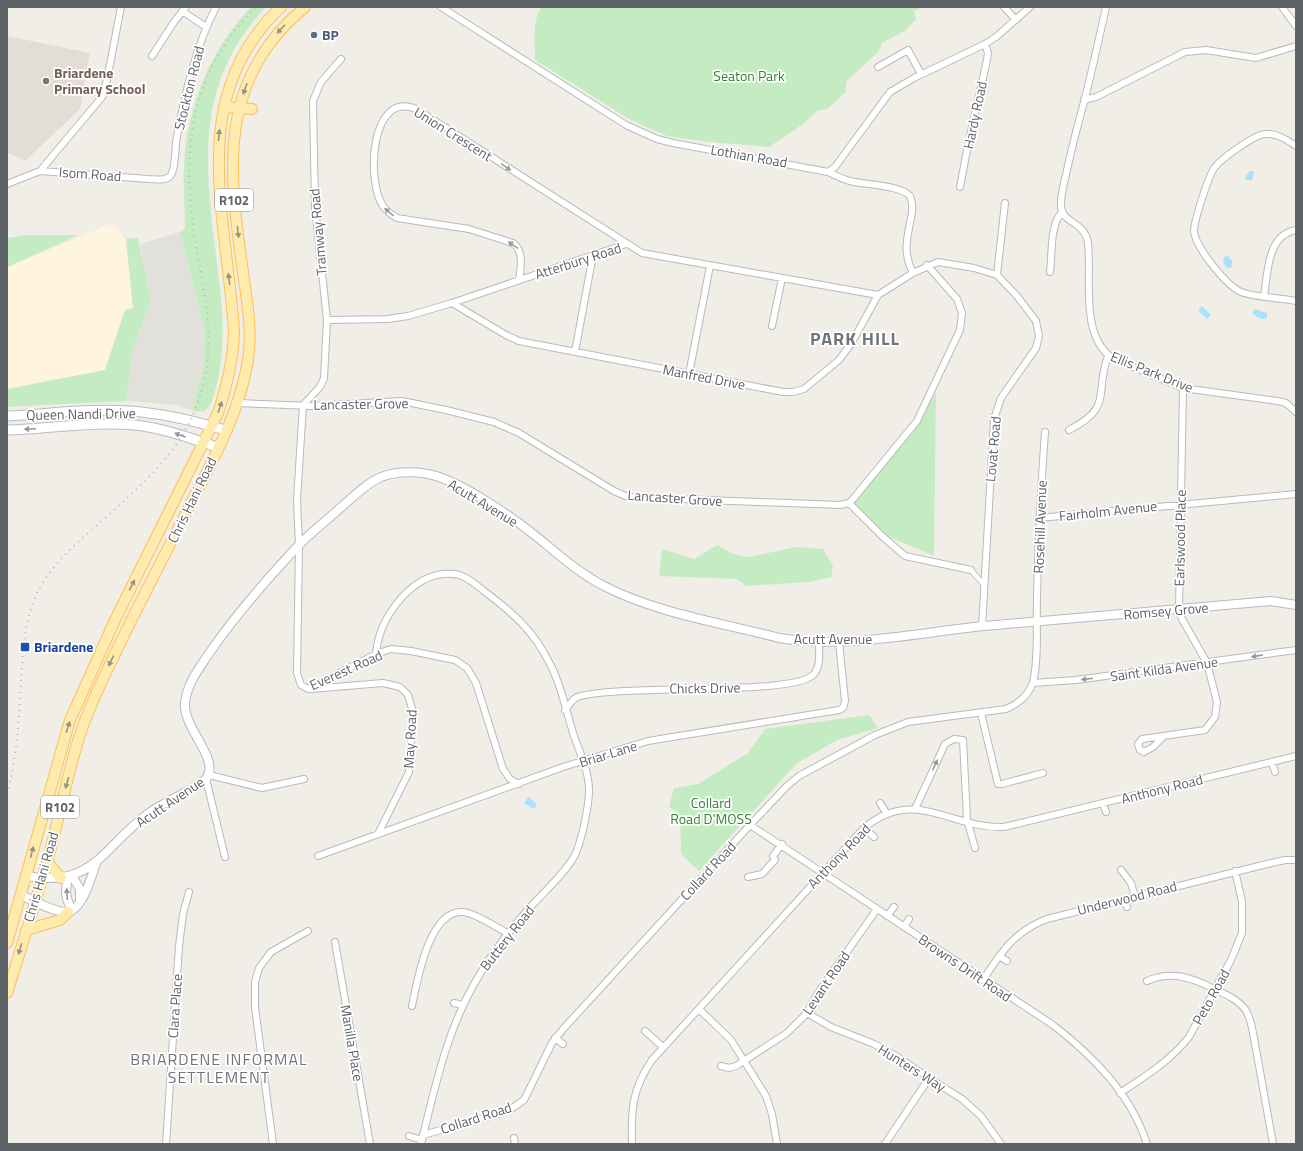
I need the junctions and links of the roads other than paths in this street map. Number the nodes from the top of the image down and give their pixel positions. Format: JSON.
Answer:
{"nodes":[{"id":1,"x":121,"y":7,"type":"edge"},
{"id":2,"x":216,"y":7,"type":"edge"},
{"id":3,"x":281,"y":7,"type":"edge"},
{"id":4,"x":305,"y":7,"type":"edge"},
{"id":5,"x":441,"y":7,"type":"edge"},
{"id":6,"x":1004,"y":7,"type":"edge"},
{"id":7,"x":1030,"y":7,"type":"edge"},
{"id":8,"x":1106,"y":7,"type":"edge"},
{"id":9,"x":1282,"y":7,"type":"edge"},
{"id":10,"x":184,"y":9,"type":"edge"},
{"id":11,"x":1016,"y":20,"type":"junction"},
{"id":12,"x":1296,"y":26,"type":"edge"},
{"id":13,"x":206,"y":27,"type":"junction"},
{"id":14,"x":985,"y":44,"type":"junction"},
{"id":15,"x":1296,"y":46,"type":"edge"},
{"id":16,"x":152,"y":56,"type":"dead end"},
{"id":17,"x":341,"y":59,"type":"dead end"},
{"id":18,"x":878,"y":67,"type":"dead end"},
{"id":19,"x":921,"y":74,"type":"junction"},
{"id":20,"x":1084,"y":100,"type":"junction"},
{"id":21,"x":224,"y":107,"type":"junction"},
{"id":22,"x":239,"y":107,"type":"junction"},
{"id":23,"x":252,"y":110,"type":"dead end"},
{"id":24,"x":1296,"y":146,"type":"edge"},
{"id":25,"x":40,"y":171,"type":"junction"},
{"id":26,"x":172,"y":171,"type":"joint"},
{"id":27,"x":828,"y":172,"type":"junction"},
{"id":28,"x":7,"y":184,"type":"edge"},
{"id":29,"x":960,"y":187,"type":"dead end"},
{"id":30,"x":1005,"y":203,"type":"dead end"},
{"id":31,"x":1062,"y":213,"type":"junction"},
{"id":32,"x":1296,"y":230,"type":"edge"},
{"id":33,"x":224,"y":239,"type":"junction"},
{"id":34,"x":626,"y":244,"type":"junction"},
{"id":35,"x":240,"y":250,"type":"junction"},
{"id":36,"x":593,"y":255,"type":"junction"},
{"id":37,"x":710,"y":266,"type":"junction"},
{"id":38,"x":927,"y":266,"type":"junction"},
{"id":39,"x":1050,"y":272,"type":"dead end"},
{"id":40,"x":913,"y":273,"type":"junction"},
{"id":41,"x":997,"y":275,"type":"junction"},
{"id":42,"x":782,"y":278,"type":"junction"},
{"id":43,"x":519,"y":280,"type":"junction"},
{"id":44,"x":878,"y":295,"type":"junction"},
{"id":45,"x":1264,"y":296,"type":"junction"},
{"id":46,"x":1296,"y":300,"type":"edge"},
{"id":47,"x":452,"y":303,"type":"junction"},
{"id":48,"x":327,"y":320,"type":"junction"},
{"id":49,"x":772,"y":326,"type":"dead end"},
{"id":50,"x":574,"y":352,"type":"junction"},
{"id":51,"x":1108,"y":356,"type":"junction"},
{"id":52,"x":689,"y":374,"type":"junction"},
{"id":53,"x":1183,"y":388,"type":"junction"},
{"id":54,"x":238,"y":403,"type":"junction"},
{"id":55,"x":303,"y":406,"type":"junction"},
{"id":56,"x":1296,"y":412,"type":"edge"},
{"id":57,"x":7,"y":416,"type":"edge"},
{"id":58,"x":211,"y":426,"type":"junction"},
{"id":59,"x":7,"y":430,"type":"edge"},
{"id":60,"x":226,"y":430,"type":"junction"},
{"id":61,"x":1069,"y":430,"type":"dead end"},
{"id":62,"x":1045,"y":432,"type":"dead end"},
{"id":63,"x":203,"y":443,"type":"junction"},
{"id":64,"x":217,"y":447,"type":"junction"},
{"id":65,"x":1296,"y":494,"type":"edge"},
{"id":66,"x":849,"y":503,"type":"junction"},
{"id":67,"x":1181,"y":504,"type":"junction"},
{"id":68,"x":1039,"y":518,"type":"junction"},
{"id":69,"x":298,"y":545,"type":"junction"},
{"id":70,"x":971,"y":570,"type":"joint"},
{"id":71,"x":985,"y":586,"type":"junction"},
{"id":72,"x":1296,"y":605,"type":"edge"},
{"id":73,"x":1179,"y":609,"type":"junction"},
{"id":74,"x":1036,"y":622,"type":"junction"},
{"id":75,"x":982,"y":627,"type":"junction"},
{"id":76,"x":819,"y":642,"type":"junction"},
{"id":77,"x":839,"y":642,"type":"junction"},
{"id":78,"x":1296,"y":650,"type":"edge"},
{"id":79,"x":376,"y":654,"type":"junction"},
{"id":80,"x":1207,"y":663,"type":"junction"},
{"id":81,"x":1032,"y":683,"type":"junction"},
{"id":82,"x":308,"y":689,"type":"junction"},
{"id":83,"x":565,"y":710,"type":"junction"},
{"id":84,"x":981,"y":713,"type":"junction"},
{"id":85,"x":1163,"y":737,"type":"dead end"},
{"id":86,"x":1296,"y":756,"type":"edge"},
{"id":87,"x":582,"y":762,"type":"junction"},
{"id":88,"x":1272,"y":762,"type":"junction"},
{"id":89,"x":1274,"y":772,"type":"dead end"},
{"id":90,"x":1043,"y":773,"type":"dead end"},
{"id":91,"x":208,"y":777,"type":"junction"},
{"id":92,"x":304,"y":779,"type":"dead end"},
{"id":93,"x":519,"y":784,"type":"junction"},
{"id":94,"x":880,"y":803,"type":"dead end"},
{"id":95,"x":1103,"y":804,"type":"junction"},
{"id":96,"x":915,"y":809,"type":"junction"},
{"id":97,"x":1106,"y":812,"type":"dead end"},
{"id":98,"x":887,"y":814,"type":"junction"},
{"id":99,"x":968,"y":824,"type":"junction"},
{"id":100,"x":750,"y":825,"type":"junction"},
{"id":101,"x":864,"y":828,"type":"junction"},
{"id":102,"x":378,"y":834,"type":"junction"},
{"id":103,"x":874,"y":837,"type":"dead end"},
{"id":104,"x":782,"y":844,"type":"junction"},
{"id":105,"x":975,"y":848,"type":"dead end"},
{"id":106,"x":318,"y":856,"type":"dead end"},
{"id":107,"x":225,"y":857,"type":"dead end"},
{"id":108,"x":1296,"y":860,"type":"edge"},
{"id":109,"x":47,"y":862,"type":"junction"},
{"id":110,"x":96,"y":862,"type":"junction"},
{"id":111,"x":1121,"y":870,"type":"dead end"},
{"id":112,"x":1235,"y":871,"type":"junction"},
{"id":113,"x":823,"y":872,"type":"junction"},
{"id":114,"x":26,"y":876,"type":"junction"},
{"id":115,"x":67,"y":877,"type":"junction"},
{"id":116,"x":748,"y":877,"type":"dead end"},
{"id":117,"x":42,"y":879,"type":"junction"},
{"id":118,"x":189,"y":892,"type":"dead end"},
{"id":119,"x":20,"y":895,"type":"junction"},
{"id":120,"x":1135,"y":897,"type":"junction"},
{"id":121,"x":1124,"y":899,"type":"junction"},
{"id":122,"x":34,"y":901,"type":"junction"},
{"id":123,"x":80,"y":902,"type":"junction"},
{"id":124,"x":894,"y":907,"type":"dead end"},
{"id":125,"x":1127,"y":907,"type":"dead end"},
{"id":126,"x":877,"y":909,"type":"junction"},
{"id":127,"x":70,"y":911,"type":"junction"},
{"id":128,"x":887,"y":916,"type":"junction"},
{"id":129,"x":909,"y":919,"type":"dead end"},
{"id":130,"x":904,"y":927,"type":"junction"},
{"id":131,"x":26,"y":930,"type":"junction"},
{"id":132,"x":308,"y":931,"type":"dead end"},
{"id":133,"x":507,"y":933,"type":"junction"},
{"id":134,"x":335,"y":942,"type":"dead end"},
{"id":135,"x":7,"y":943,"type":"edge"},
{"id":136,"x":999,"y":956,"type":"junction"},
{"id":137,"x":1007,"y":962,"type":"dead end"},
{"id":138,"x":983,"y":980,"type":"junction"},
{"id":139,"x":1147,"y":981,"type":"dead end"},
{"id":140,"x":1215,"y":989,"type":"junction"},
{"id":141,"x":7,"y":993,"type":"edge"},
{"id":142,"x":454,"y":1002,"type":"dead end"},
{"id":143,"x":462,"y":1005,"type":"junction"},
{"id":144,"x":412,"y":1006,"type":"dead end"},
{"id":145,"x":699,"y":1009,"type":"junction"},
{"id":146,"x":807,"y":1013,"type":"junction"},
{"id":147,"x":645,"y":1031,"type":"dead end"},
{"id":148,"x":555,"y":1038,"type":"junction"},
{"id":149,"x":563,"y":1044,"type":"dead end"},
{"id":150,"x":664,"y":1047,"type":"junction"},
{"id":151,"x":744,"y":1061,"type":"junction"},
{"id":152,"x":721,"y":1066,"type":"dead end"},
{"id":153,"x":929,"y":1078,"type":"junction"},
{"id":154,"x":1120,"y":1092,"type":"junction"},
{"id":155,"x":408,"y":1136,"type":"dead end"},
{"id":156,"x":422,"y":1140,"type":"edge"},
{"id":157,"x":166,"y":1144,"type":"edge"},
{"id":158,"x":273,"y":1144,"type":"edge"},
{"id":159,"x":370,"y":1144,"type":"edge"},
{"id":160,"x":632,"y":1144,"type":"edge"},
{"id":161,"x":777,"y":1144,"type":"edge"},
{"id":162,"x":885,"y":1144,"type":"edge"},
{"id":163,"x":1001,"y":1144,"type":"edge"},
{"id":164,"x":1147,"y":1144,"type":"edge"},
{"id":165,"x":1273,"y":1144,"type":"edge"}],
"edges":[{"from":1,"to":25,"type":"street"},
{"from":2,"to":13,"type":"street","name":"Stockton Road"},
{"from":3,"to":21,"type":"main road","name":"Chris Hani Road","number":"R102"},
{"from":4,"to":22,"type":"main road","name":"Chris Hani Road","number":"R102","one_way":true},
{"from":5,"to":27,"type":"street","name":"Lothian Road"},
{"from":6,"to":11,"type":"street"},
{"from":7,"to":11,"type":"street"},
{"from":8,"to":20,"type":"street"},
{"from":9,"to":12,"type":"street"},
{"from":10,"to":13,"type":"street"},
{"from":10,"to":16,"type":"street"},
{"from":11,"to":14,"type":"street"},
{"from":13,"to":26,"type":"street","name":"Stockton Road"},
{"from":14,"to":19,"type":"street"},
{"from":14,"to":29,"type":"street","name":"Hardy Road"},
{"from":15,"to":20,"type":"street"},
{"from":17,"to":48,"type":"street","name":"Tramway Road"},
{"from":18,"to":19,"type":"street"},
{"from":19,"to":27,"type":"street"},
{"from":20,"to":31,"type":"street"},
{"from":21,"to":22,"type":"main road"},
{"from":33,"to":21,"type":"main road","name":"Chris Hani Road","number":"R102","one_way":true},
{"from":22,"to":23,"type":"main road"},
{"from":22,"to":35,"type":"main road","name":"Chris Hani Road","number":"R102","one_way":true},
{"from":24,"to":45,"type":"street"},
{"from":25,"to":26,"type":"street","name":"Isom Road"},
{"from":25,"to":28,"type":"street","name":"Isom Road"},
{"from":27,"to":40,"type":"street"},
{"from":30,"to":41,"type":"street"},
{"from":31,"to":39,"type":"street"},
{"from":31,"to":51,"type":"street","name":"Ellis Park Drive"},
{"from":32,"to":45,"type":"street"},
{"from":33,"to":35,"type":"main road"},
{"from":58,"to":33,"type":"main road","name":"Chris Hani Road","number":"R102","one_way":true},
{"from":34,"to":36,"type":"street","name":"Atterbury Road"},
{"from":34,"to":37,"type":"street","name":"Atterbury Road"},
{"from":43,"to":34,"type":"street","name":"Union Crescent","one_way":true},
{"from":35,"to":54,"type":"main road","name":"Chris Hani Road","number":"R102"},
{"from":36,"to":43,"type":"street","name":"Atterbury Road"},
{"from":36,"to":50,"type":"street"},
{"from":37,"to":42,"type":"street","name":"Atterbury Road"},
{"from":37,"to":52,"type":"street"},
{"from":38,"to":40,"type":"street","name":"Manfred Drive"},
{"from":38,"to":41,"type":"street"},
{"from":38,"to":66,"type":"street"},
{"from":40,"to":44,"type":"street","name":"Manfred Drive"},
{"from":41,"to":71,"type":"street","name":"Lovat Road"},
{"from":42,"to":44,"type":"street","name":"Atterbury Road"},
{"from":42,"to":49,"type":"street"},
{"from":43,"to":47,"type":"street","name":"Atterbury Road"},
{"from":44,"to":52,"type":"street","name":"Manfred Drive"},
{"from":45,"to":46,"type":"street"},
{"from":47,"to":48,"type":"street","name":"Atterbury Road"},
{"from":47,"to":50,"type":"street","name":"Manfred Drive"},
{"from":48,"to":55,"type":"street","name":"Tramway Road"},
{"from":50,"to":52,"type":"street","name":"Manfred Drive"},
{"from":51,"to":53,"type":"street","name":"Ellis Park Drive"},
{"from":51,"to":61,"type":"street"},
{"from":53,"to":56,"type":"street","name":"Ellis Park Drive"},
{"from":53,"to":67,"type":"street","name":"Earlswood Place"},
{"from":54,"to":55,"type":"street","name":"Lancaster Grove"},
{"from":54,"to":60,"type":"main road","name":"Chris Hani Road","number":"R102"},
{"from":55,"to":66,"type":"street","name":"Lancaster Grove"},
{"from":55,"to":69,"type":"street","name":"Everest Road"},
{"from":57,"to":58,"type":"main road","name":"Queen Nandi Drive"},
{"from":58,"to":60,"type":"main road","name":"Queen Nandi Drive"},
{"from":58,"to":63,"type":"main road","name":"Chris Hani Road","number":"R102"},
{"from":63,"to":59,"type":"main road","name":"Queen Nandi Drive","one_way":true},
{"from":60,"to":64,"type":"main road","name":"Chris Hani Road","number":"R102"},
{"from":62,"to":68,"type":"street","name":"Rosehill Avenue"},
{"from":63,"to":64,"type":"main road","name":"Queen Nandi Drive"},
{"from":114,"to":63,"type":"main road","name":"Chris Hani Road","number":"R102","one_way":true},
{"from":64,"to":109,"type":"main road","name":"Chris Hani Road","number":"R102","one_way":true},
{"from":65,"to":67,"type":"street","name":"Fairholm Avenue"},
{"from":66,"to":70,"type":"street"},
{"from":67,"to":68,"type":"street","name":"Fairholm Avenue"},
{"from":67,"to":73,"type":"street","name":"Earlswood Place"},
{"from":68,"to":74,"type":"street","name":"Rosehill Avenue"},
{"from":69,"to":76,"type":"street","name":"Acutt Avenue"},
{"from":69,"to":82,"type":"street","name":"Everest Road"},
{"from":69,"to":91,"type":"street","name":"Acutt Avenue"},
{"from":70,"to":71,"type":"street"},
{"from":71,"to":75,"type":"street","name":"Lovat Road"},
{"from":72,"to":73,"type":"street","name":"Romsey Grove"},
{"from":73,"to":74,"type":"street","name":"Romsey Grove"},
{"from":73,"to":80,"type":"street","name":"Earlswood Place"},
{"from":74,"to":75,"type":"street","name":"Acutt Avenue"},
{"from":74,"to":81,"type":"street","name":"Collard Road"},
{"from":75,"to":77,"type":"street","name":"Acutt Avenue"},
{"from":76,"to":77,"type":"street","name":"Acutt Avenue"},
{"from":76,"to":83,"type":"street","name":"Chicks Drive"},
{"from":77,"to":87,"type":"street","name":"Briar Lane"},
{"from":78,"to":80,"type":"street","name":"Saint Kilda Avenue","one_way":true},
{"from":79,"to":82,"type":"street","name":"Everest Road"},
{"from":79,"to":83,"type":"street","name":"Buttery Road"},
{"from":79,"to":93,"type":"street","name":"Everest Road"},
{"from":80,"to":81,"type":"street","name":"Saint Kilda Avenue","one_way":true},
{"from":80,"to":85,"type":"street","name":"Earlswood Place"},
{"from":81,"to":84,"type":"street","name":"Collard Road"},
{"from":82,"to":102,"type":"street","name":"May Road"},
{"from":83,"to":87,"type":"street","name":"Buttery Road"},
{"from":84,"to":90,"type":"street"},
{"from":84,"to":100,"type":"street","name":"Collard Road"},
{"from":86,"to":88,"type":"street","name":"Anthony Road"},
{"from":87,"to":93,"type":"street","name":"Briar Lane"},
{"from":87,"to":133,"type":"street","name":"Buttery Road"},
{"from":88,"to":89,"type":"street"},
{"from":88,"to":95,"type":"street","name":"Anthony Road"},
{"from":91,"to":92,"type":"street"},
{"from":91,"to":107,"type":"street"},
{"from":91,"to":110,"type":"street","name":"Acutt Avenue"},
{"from":93,"to":102,"type":"street","name":"Briar Lane"},
{"from":94,"to":98,"type":"street"},
{"from":95,"to":97,"type":"street"},
{"from":95,"to":99,"type":"street","name":"Anthony Road"},
{"from":96,"to":98,"type":"street","name":"Anthony Road"},
{"from":96,"to":99,"type":"street","name":"Anthony Road"},
{"from":96,"to":99,"type":"street","one_way":true},
{"from":98,"to":101,"type":"street","name":"Anthony Road"},
{"from":99,"to":105,"type":"street"},
{"from":100,"to":104,"type":"street","name":"Browns Drift Road"},
{"from":100,"to":148,"type":"street","name":"Collard Road"},
{"from":101,"to":103,"type":"street"},
{"from":101,"to":113,"type":"street","name":"Anthony Road"},
{"from":102,"to":106,"type":"street","name":"Briar Lane"},
{"from":104,"to":113,"type":"street","name":"Browns Drift Road"},
{"from":104,"to":116,"type":"street"},
{"from":108,"to":112,"type":"street","name":"Underwood Road"},
{"from":109,"to":115,"type":"main road"},
{"from":109,"to":117,"type":"main road","name":"Chris Hani Road","number":"R102"},
{"from":110,"to":115,"type":"street","name":"Acutt Avenue"},
{"from":110,"to":123,"type":"street","name":"Acutt Avenue"},
{"from":111,"to":120,"type":"street"},
{"from":112,"to":120,"type":"street","name":"Underwood Road"},
{"from":112,"to":140,"type":"street","name":"Peto Road"},
{"from":113,"to":126,"type":"street","name":"Browns Drift Road"},
{"from":113,"to":145,"type":"street","name":"Anthony Road"},
{"from":114,"to":117,"type":"street","name":"Acutt Avenue"},
{"from":114,"to":119,"type":"main road","name":"Chris Hani Road","number":"R102"},
{"from":115,"to":117,"type":"street","name":"Acutt Avenue"},
{"from":115,"to":123,"type":"street"},
{"from":127,"to":115,"type":"street","one_way":true},
{"from":117,"to":122,"type":"main road","name":"Chris Hani Road","number":"R102"},
{"from":118,"to":157,"type":"street","name":"Clara Place"},
{"from":119,"to":122,"type":"street"},
{"from":119,"to":135,"type":"main road","name":"Chris Hani Road","number":"R102"},
{"from":120,"to":121,"type":"street","name":"Underwood Road"},
{"from":121,"to":125,"type":"street"},
{"from":121,"to":136,"type":"street","name":"Underwood Road"},
{"from":122,"to":127,"type":"street"},
{"from":122,"to":131,"type":"main road","name":"Chris Hani Road","number":"R102"},
{"from":123,"to":127,"type":"street","name":"Acutt Avenue"},
{"from":124,"to":128,"type":"street"},
{"from":126,"to":128,"type":"street","name":"Browns Drift Road"},
{"from":126,"to":146,"type":"street","name":"Levant Road"},
{"from":127,"to":131,"type":"main road"},
{"from":128,"to":130,"type":"street","name":"Browns Drift Road"},
{"from":129,"to":130,"type":"street"},
{"from":130,"to":138,"type":"street","name":"Browns Drift Road"},
{"from":131,"to":141,"type":"main road","name":"Chris Hani Road","number":"R102","one_way":true},
{"from":132,"to":158,"type":"street"},
{"from":133,"to":143,"type":"street","name":"Buttery Road"},
{"from":133,"to":144,"type":"street"},
{"from":134,"to":159,"type":"street","name":"Manilla Place"},
{"from":136,"to":137,"type":"street"},
{"from":136,"to":138,"type":"street","name":"Underwood Road"},
{"from":138,"to":154,"type":"street","name":"Browns Drift Road"},
{"from":139,"to":140,"type":"street"},
{"from":140,"to":154,"type":"street","name":"Peto Road"},
{"from":140,"to":165,"type":"street"},
{"from":142,"to":143,"type":"street"},
{"from":143,"to":156,"type":"street","name":"Buttery Road"},
{"from":145,"to":150,"type":"street","name":"Anthony Road"},
{"from":145,"to":151,"type":"street"},
{"from":146,"to":151,"type":"street","name":"Levant Road"},
{"from":146,"to":153,"type":"street","name":"Hunters Way"},
{"from":147,"to":150,"type":"street"},
{"from":148,"to":149,"type":"street"},
{"from":148,"to":156,"type":"street","name":"Collard Road"},
{"from":150,"to":160,"type":"street","name":"Anthony Road"},
{"from":151,"to":152,"type":"street","name":"Levant Road"},
{"from":151,"to":161,"type":"street"},
{"from":153,"to":162,"type":"street"},
{"from":153,"to":163,"type":"street","name":"Hunters Way"},
{"from":154,"to":164,"type":"street","name":"Browns Drift Road"},
{"from":155,"to":156,"type":"street"}]}
